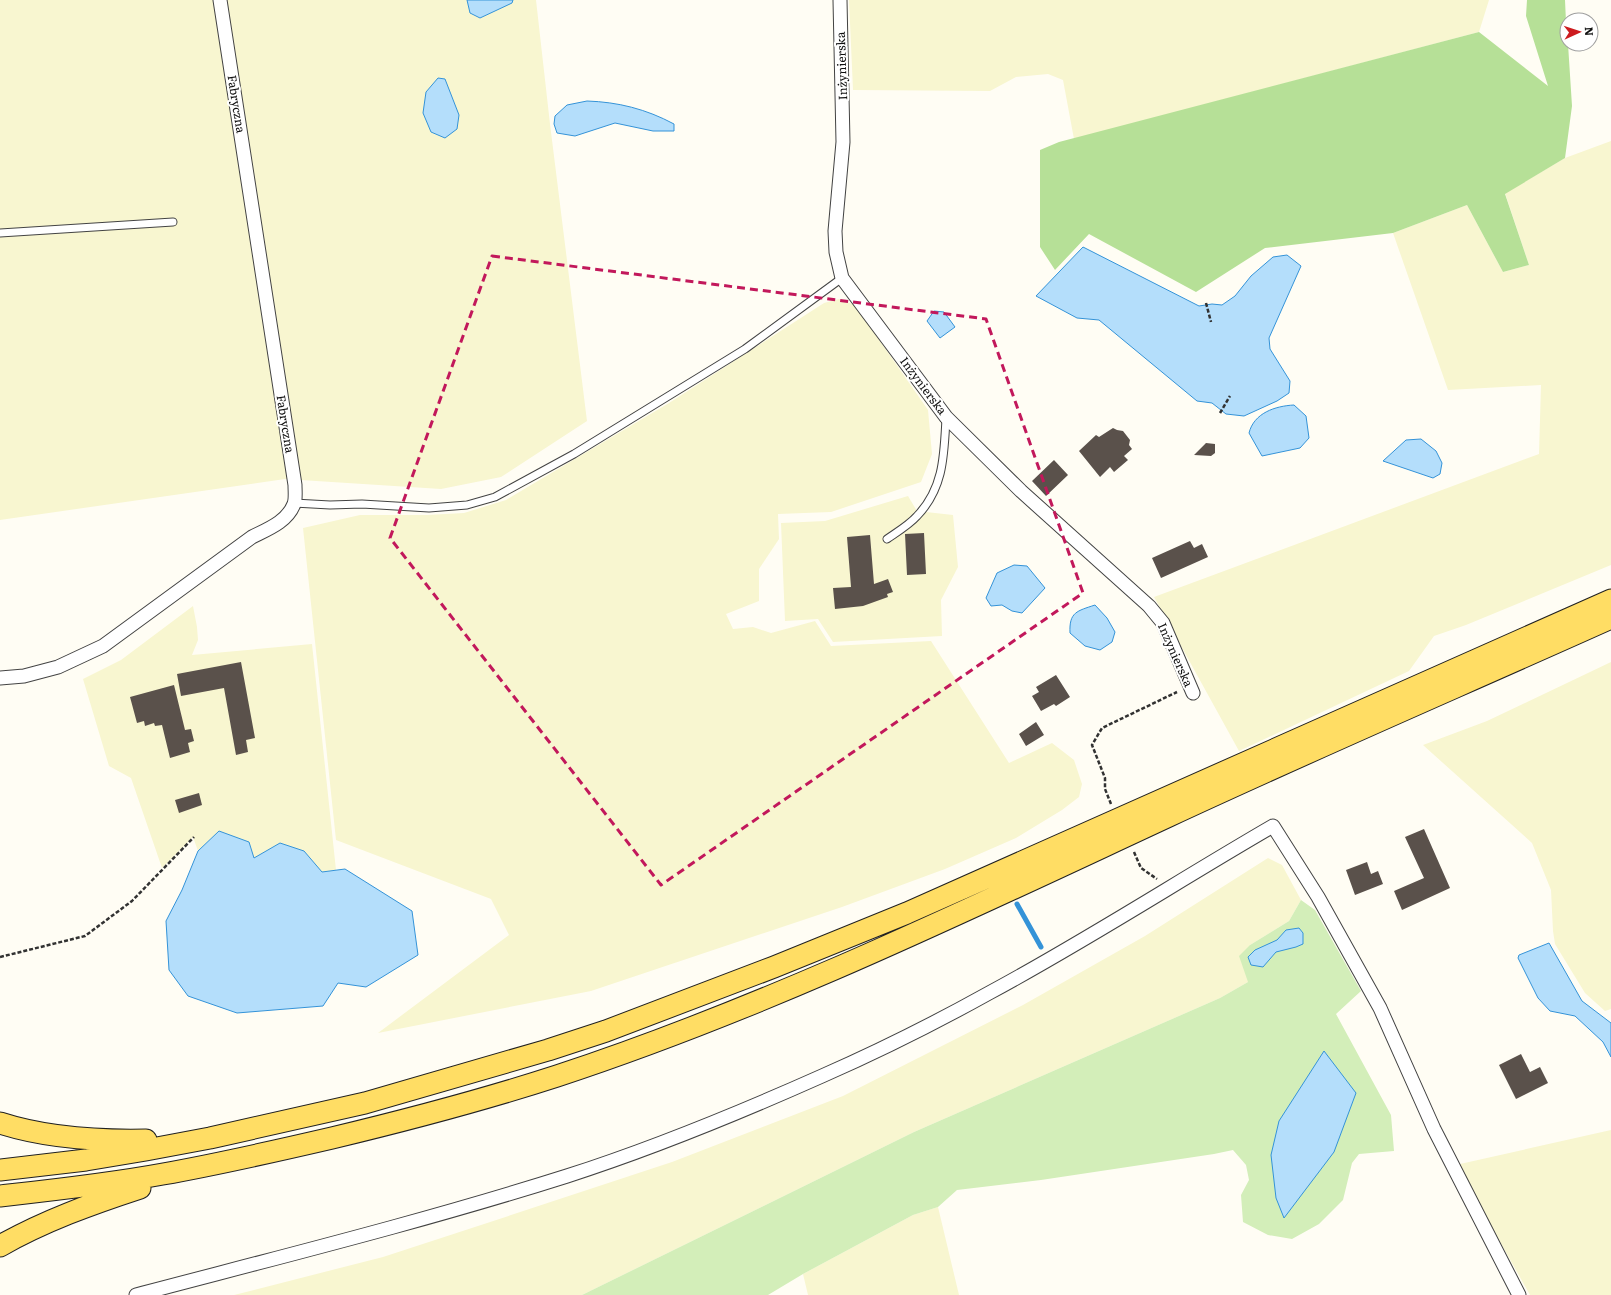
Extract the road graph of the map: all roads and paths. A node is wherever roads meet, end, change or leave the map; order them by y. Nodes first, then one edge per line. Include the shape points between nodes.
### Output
1 (220, 0) edge
2 (840, 0) edge
3 (173, 222) dead end
4 (0, 233) edge
5 (842, 278) junction
6 (1206, 303) dead end
7 (1211, 322) dead end
8 (1230, 396) dead end
9 (1220, 413) dead end
10 (946, 417) junction
11 (294, 503) junction
12 (887, 539) dead end
13 (1611, 600) edge
14 (1611, 618) edge
15 (0, 678) edge
16 (1191, 688) joint
17 (1115, 811) dead end
18 (194, 837) dead end
19 (1131, 846) dead end
20 (1168, 888) junction
21 (0, 957) edge
22 (0, 1123) edge
23 (210, 1138) junction
24 (222, 1162) junction
25 (0, 1170) edge
26 (0, 1196) edge
27 (0, 1246) edge
28 (136, 1295) edge
29 (1519, 1295) edge

1 - 11 street, Fabryczna via 295,485
2 - 5 street, Inżynierska via 843,142 835,232 836,252
3 - 4 lane
5 - 10 street, Inżynierska
5 - 11 lane via 745,349 574,454 495,497 466,505 429,508
6 - 7 path
8 - 9 path
10 - 12 lane via 941,470 930,501 916,518
10 - 16 street, Inżynierska via 1021,491 1149,606 1163,623
11 - 15 street via 279,523 252,537 103,646 58,667 24,676
13 - 23 main road via 914,909 774,968 548,1050 365,1103
14 - 24 main road via 1186,808 998,896 783,991 710,1020 555,1076 415,1118
16 - 17 path via 1176,692 1102,728 1092,745 1106,778 1105,790
18 - 21 path via 132,901 85,936
19 - 20 path via 1141,868
20 - 28 street via 991,992 914,1032 822,1076 688,1133 571,1175 454,1210
20 - 29 street via 1273,826 1318,897 1380,1008 1434,1129
22 - 23 main road via 15,1128 86,1138
23 - 25 main road via 86,1160
24 - 26 main road via 102,1184
24 - 27 main road via 54,1218

